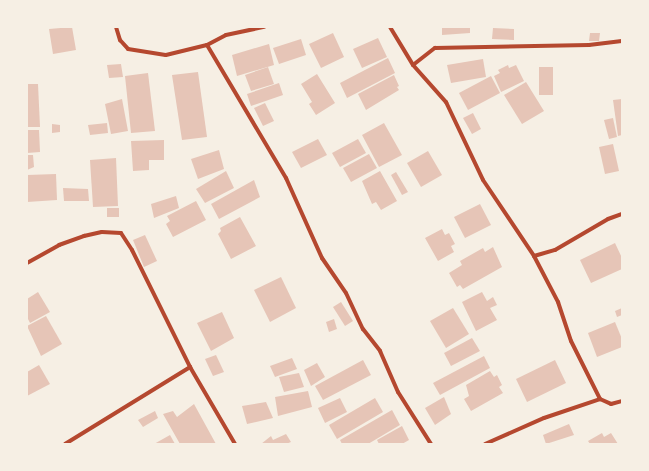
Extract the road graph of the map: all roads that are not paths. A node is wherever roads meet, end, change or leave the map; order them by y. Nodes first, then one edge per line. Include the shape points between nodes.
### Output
1 (116, 27) edge
2 (264, 27) edge
3 (390, 27) edge
4 (622, 41) edge
5 (207, 45) junction
6 (413, 66) junction
7 (622, 214) edge
8 (534, 256) junction
9 (27, 263) edge
10 (190, 367) junction
11 (600, 399) junction
12 (622, 401) edge
13 (65, 444) edge
14 (235, 444) edge
15 (431, 444) edge
16 (485, 444) edge

1 - 5 street via 120,40 128,49 139,52 166,56
2 - 5 street via 226,35
3 - 6 street
4 - 6 street via 589,45 435,48
5 - 15 street via 286,178 322,258 346,293 363,329 380,351 398,392
6 - 8 street via 446,102 480,174
7 - 8 street via 608,219 554,250
8 - 11 street via 558,302 571,341
9 - 10 street via 59,245 84,236 102,232 121,233
10 - 13 street
10 - 14 street
11 - 12 street via 611,404
11 - 16 street via 544,418

